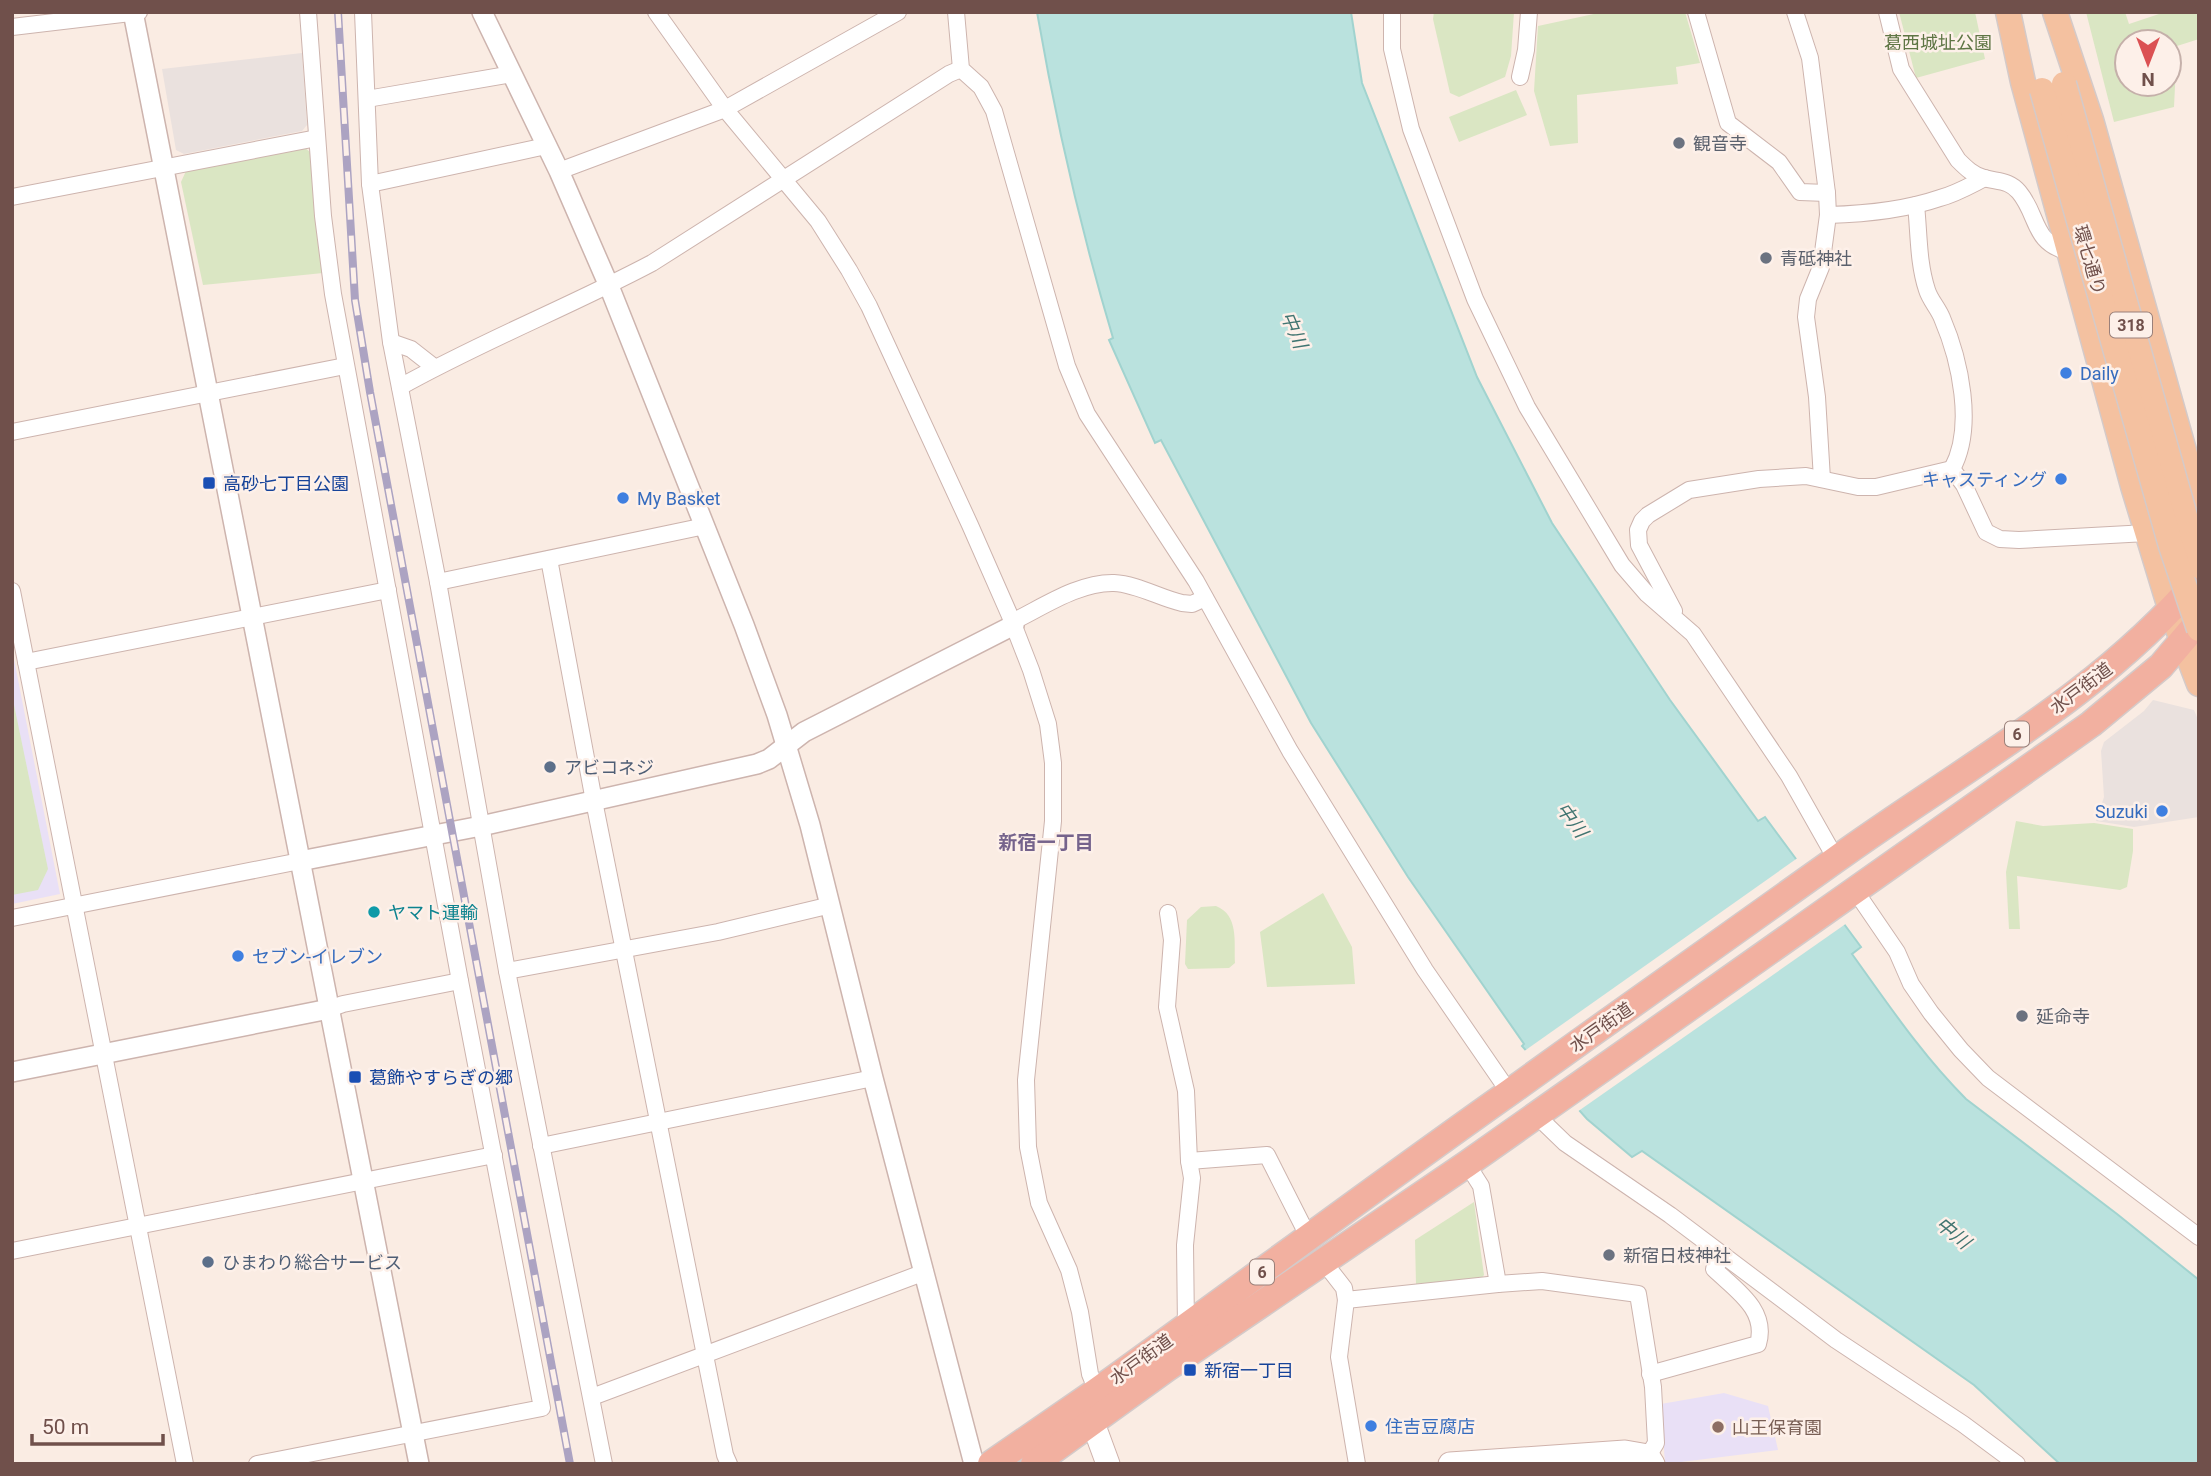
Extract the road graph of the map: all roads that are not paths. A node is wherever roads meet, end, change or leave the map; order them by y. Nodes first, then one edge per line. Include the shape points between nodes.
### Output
1 (139, 12) edge
2 (308, 12) edge
3 (363, 12) edge
4 (482, 12) edge
5 (656, 12) edge
6 (898, 12) edge
7 (956, 12) edge
8 (1392, 12) edge
9 (1529, 12) edge
10 (1696, 12) edge
11 (1795, 12) edge
12 (1887, 12) edge
13 (2008, 12) edge
14 (2018, 12) edge
15 (2045, 12) edge
16 (2054, 12) edge
17 (133, 13) edge
18 (12, 27) edge
19 (961, 69) junction
20 (512, 74) junction
21 (1520, 77) dead end
22 (2053, 87) junction
23 (367, 99) junction
24 (724, 109) junction
25 (317, 138) junction
26 (546, 146) junction
27 (163, 168) junction
28 (559, 172) junction
29 (1985, 178) junction
30 (783, 180) junction
31 (370, 184) junction
32 (1827, 193) junction
33 (12, 197) edge
34 (1916, 205) junction
35 (1828, 215) junction
36 (2068, 251) junction
37 (609, 286) junction
38 (391, 342) junction
39 (345, 366) junction
40 (434, 367) junction
41 (400, 387) junction
42 (208, 393) junction
43 (12, 432) edge
44 (2187, 468) junction
45 (1952, 469) junction
46 (1822, 479) junction
47 (2133, 486) junction
48 (2198, 502) edge
49 (705, 526) junction
50 (2147, 533) junction
51 (549, 559) junction
52 (2199, 566) edge
53 (2199, 578) edge
54 (438, 582) junction
55 (388, 590) junction
56 (12, 591) edge
57 (1205, 598) junction
58 (2171, 611) junction
59 (252, 617) junction
60 (1679, 621) junction
61 (2199, 621) edge
62 (1013, 623) junction
63 (2191, 636) edge
64 (26, 662) junction
65 (2199, 684) edge
66 (787, 745) junction
67 (594, 801) junction
68 (481, 826) junction
69 (433, 836) junction
70 (300, 861) junction
71 (1828, 865) junction
72 (1847, 894) junction
73 (74, 904) junction
74 (831, 905) junction
75 (1168, 913) dead end
76 (12, 918) edge
77 (625, 949) junction
78 (507, 971) junction
79 (460, 981) junction
80 (329, 1009) junction
81 (104, 1053) junction
82 (12, 1072) edge
83 (873, 1078) junction
84 (1509, 1092) junction
85 (1545, 1108) junction
86 (660, 1121) junction
87 (541, 1146) junction
88 (494, 1155) junction
89 (1189, 1161) junction
90 (1466, 1164) junction
91 (364, 1182) junction
92 (138, 1226) junction
93 (2199, 1237) edge
94 (1308, 1238) junction
95 (12, 1251) edge
96 (1724, 1255) junction
97 (1323, 1261) junction
98 (925, 1272) junction
99 (1498, 1284) junction
100 (1346, 1300) junction
101 (1186, 1326) junction
102 (706, 1353) junction
103 (1650, 1374) junction
104 (1097, 1391) junction
105 (592, 1397) junction
106 (1091, 1423) junction
107 (413, 1433) junction
108 (1650, 1460) edge
109 (185, 1464) edge
110 (257, 1464) edge
111 (419, 1464) edge
112 (604, 1464) edge
113 (729, 1464) edge
114 (974, 1464) edge
115 (991, 1464) edge
116 (1034, 1464) edge
117 (1108, 1464) edge
118 (1357, 1464) edge
119 (1450, 1464) edge
120 (2017, 1464) edge

1 - 17 street
2 - 25 street
3 - 23 street
4 - 20 street
5 - 24 street
6 - 24 street
7 - 19 street
8 - 60 street via 1392,49 1411,129 1475,299 1527,407 1622,565
9 - 21 street
10 - 32 street via 1728,123 1779,162 1800,192
11 - 32 street via 1810,58
12 - 29 street via 1901,69 1924,108 1958,160
13 - 36 main road
14 - 22 main road, 環七通り / 318
15 - 22 main road, 環七通り / 318
16 - 44 main road via 2091,120
17 - 18 street
17 - 27 street
19 - 30 street
19 - 57 street via 981,87 994,111 1067,366 1087,414
20 - 23 street
20 - 26 street
22 - 52 main road, 環七通り / 318, bridge
22 - 63 main road, 環七通り / 318, bridge
23 - 31 street
24 - 28 street
24 - 30 street
25 - 27 street
25 - 39 street
26 - 28 street
26 - 31 street
27 - 33 street
27 - 42 street
28 - 37 street
29 - 34 street
29 - 36 street via 2005,181 2019,192 2045,242
30 - 37 street
30 - 62 street via 831,240 869,306
31 - 38 street
32 - 35 street
34 - 35 street
34 - 45 street via 1927,293 1942,317 1959,374 1962,447
35 - 46 street via 1821,267 1806,317
36 - 47 main road
37 - 40 street
37 - 49 street
38 - 40 street via 411,349
38 - 41 street
39 - 42 street
39 - 55 street
40 - 41 street
41 - 54 street
42 - 43 street
42 - 59 street
44 - 47 main road via 2183,481 2175,487 2153,494
44 - 48 main road
45 - 46 street via 1876,487
45 - 50 street via 1986,532 2000,539
46 - 60 street via 1759,479 1689,490 1648,514 1638,530 1639,545
47 - 50 main road
49 - 51 street
49 - 66 street
50 - 58 main road
51 - 54 street
51 - 67 street
53 - 58 highway, 水戸街道 / 6
54 - 68 street
55 - 59 street
55 - 69 street
56 - 64 street
57 - 62 street via 1182,603 1115,583 1096,585
57 - 84 street via 1315,792 1425,970
58 - 63 main road
58 - 71 highway, 水戸街道 / 6 via 2063,702
59 - 64 street
59 - 70 street
60 - 71 street via 1693,634 1789,776
61 - 63 highway, 水戸街道 / 6
62 - 66 street
62 - 104 street via 1048,724 1053,763 1053,821 1026,1080 1028,1147 1039,1203 1069,1270
63 - 65 main road
63 - 72 highway, 水戸街道 / 6 via 2091,724
64 - 73 street
66 - 67 street via 757,764
66 - 74 street
67 - 68 street
67 - 77 street
68 - 69 street
68 - 78 street
69 - 70 street
69 - 79 street
70 - 73 street
70 - 80 street
71 - 84 highway, 水戸街道 / 6
72 - 85 highway, 水戸街道 / 6
72 - 93 street via 1897,952 1911,984 1988,1078
73 - 76 street
73 - 81 street
74 - 77 street
74 - 83 street
75 - 89 street via 1172,940 1167,1007 1186,1091
77 - 78 street
77 - 86 street
78 - 87 street
79 - 80 street
79 - 88 street
80 - 81 street
80 - 91 street
81 - 82 street
81 - 92 street
83 - 86 street
83 - 98 street
84 - 94 highway, 水戸街道 / 6
85 - 90 highway, 水戸街道 / 6
85 - 96 street via 1566,1143
86 - 87 street
86 - 102 street
87 - 105 street
88 - 91 street
88 - 107 street via 542,1408
89 - 94 street via 1267,1155
89 - 101 street
90 - 97 highway, 水戸街道 / 6
90 - 99 street via 1481,1186
91 - 92 street
91 - 107 street
92 - 95 street
92 - 109 street
94 - 101 highway, 水戸街道 / 6
96 - 103 street via 1714,1269 1753,1307 1763,1329 1758,1344
96 - 120 street via 1836,1340
97 - 100 street via 1343,1288
97 - 106 highway, 水戸街道 / 6
98 - 102 street
98 - 114 street
99 - 100 street
99 - 103 street via 1542,1281 1638,1294
100 - 118 street via 1339,1357
101 - 104 highway, 水戸街道 / 6
102 - 105 street
102 - 113 street
103 - 108 street via 1656,1443
104 - 115 highway, 水戸街道 / 6
105 - 112 street
106 - 116 highway, 水戸街道 / 6
106 - 117 main road
107 - 110 street
107 - 111 street
108 - 119 main road via 1625,1452

